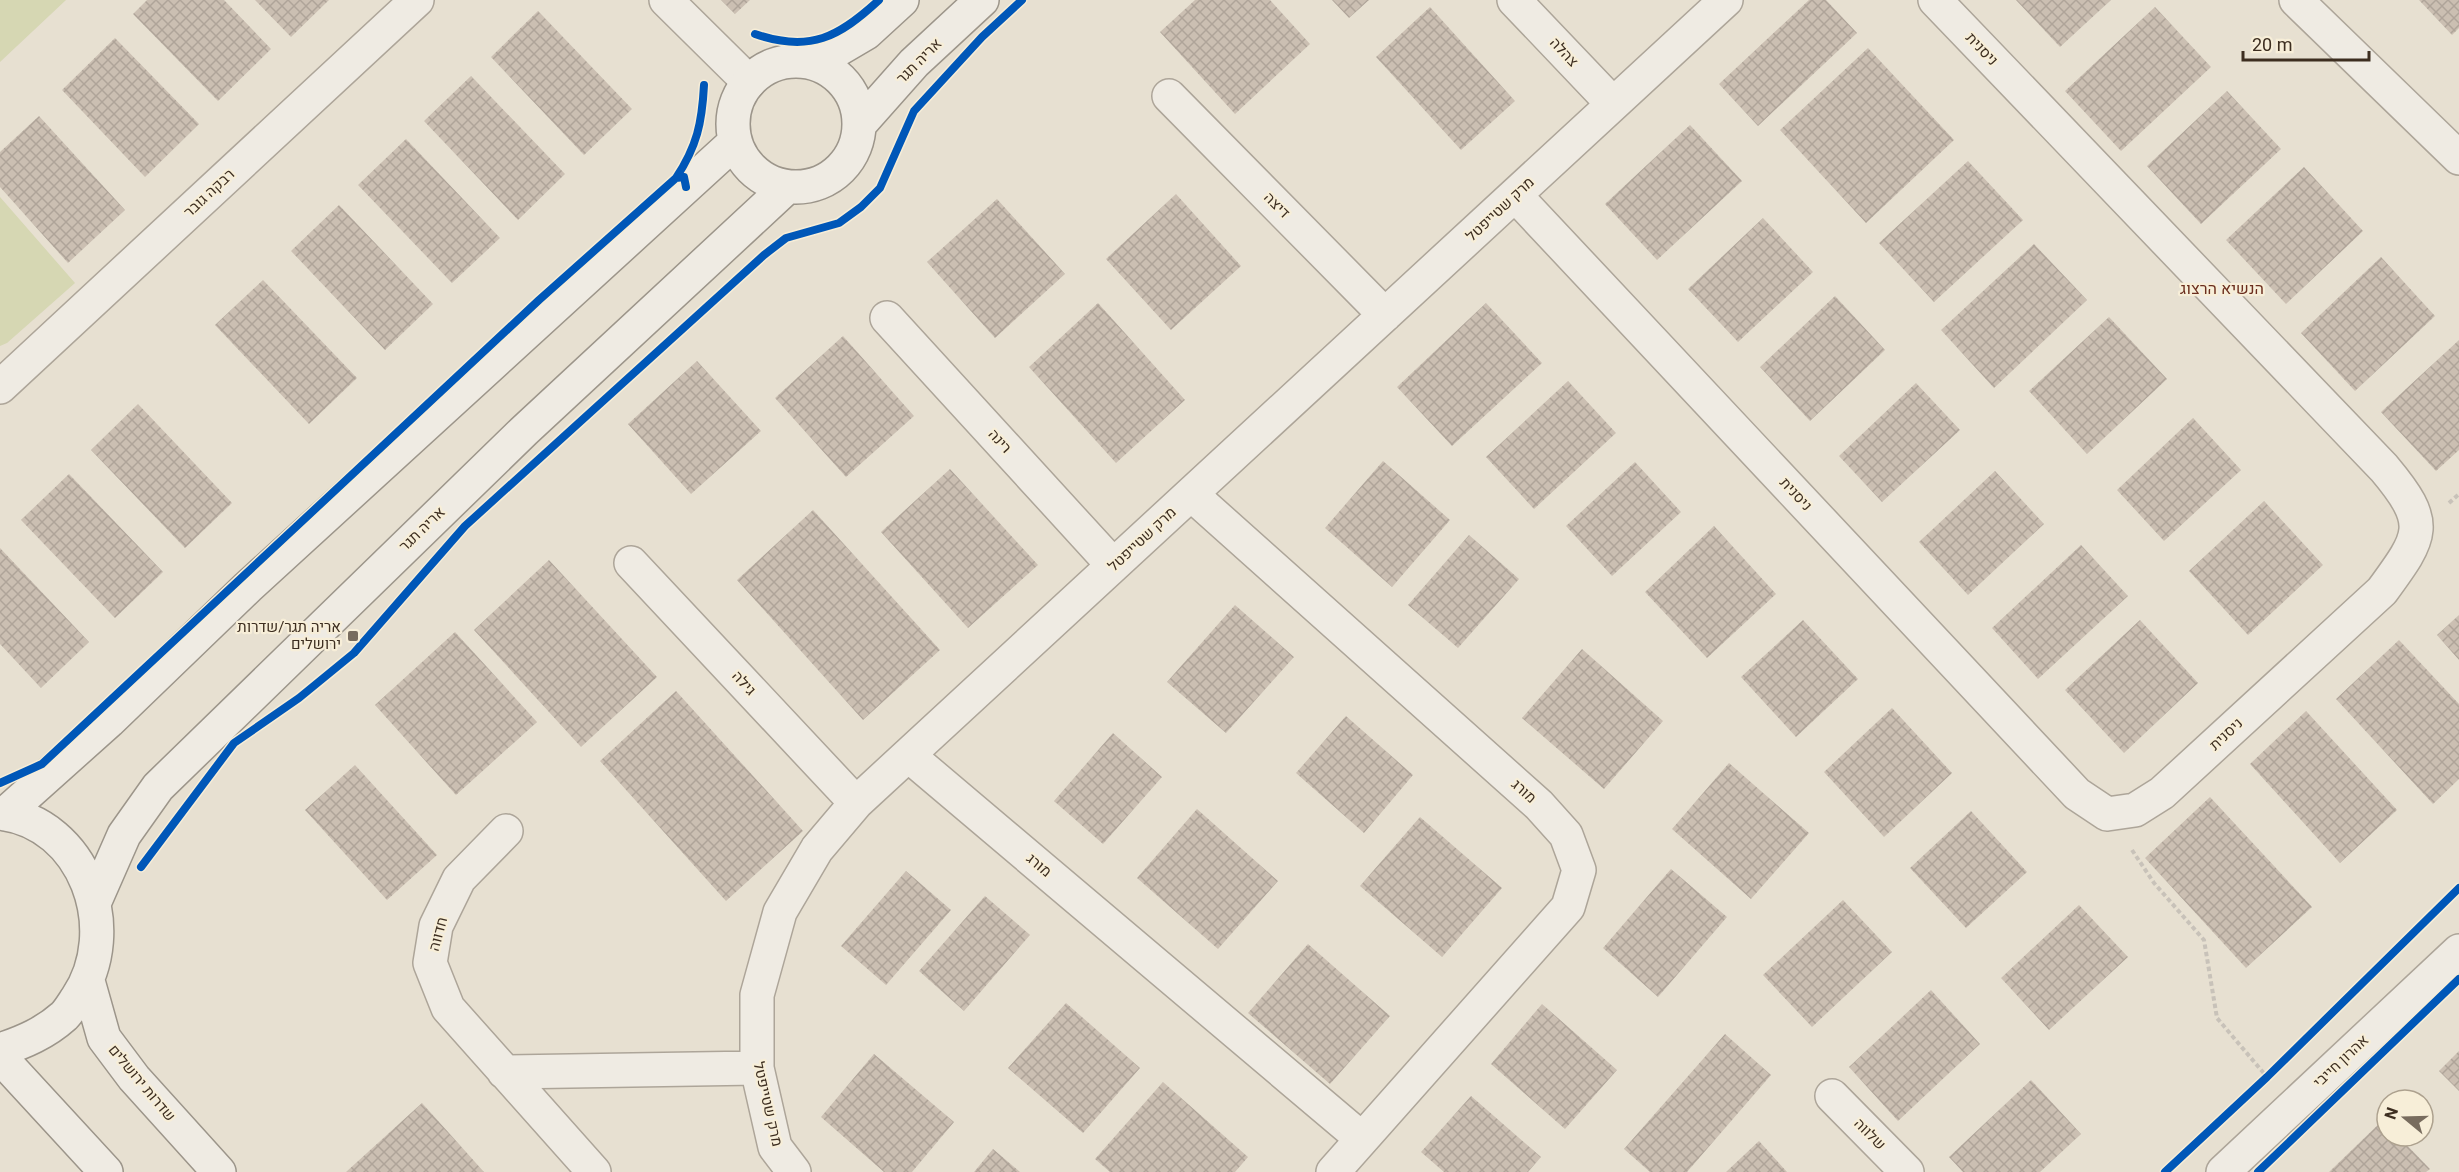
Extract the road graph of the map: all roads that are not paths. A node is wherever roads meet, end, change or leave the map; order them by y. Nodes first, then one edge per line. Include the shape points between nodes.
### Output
1 (417, 0) edge
2 (666, 0) edge
3 (902, 0) edge
4 (982, 0) edge
5 (1514, 0) edge
6 (1726, 0) edge
7 (1935, 0) edge
8 (2296, 0) edge
9 (815, 63) junction
10 (749, 82) junction
11 (1169, 96) dead end
12 (1613, 104) junction
13 (859, 125) junction
14 (735, 142) junction
15 (2459, 158) edge
16 (787, 187) junction
17 (1515, 195) junction
18 (1385, 315) junction
19 (886, 318) dead end
20 (0, 387) edge
21 (1191, 494) junction
22 (631, 563) dead end
23 (1113, 565) junction
24 (908, 754) junction
25 (856, 803) junction
26 (3, 814) edge
27 (506, 831) dead end
28 (95, 901) junction
29 (2459, 951) edge
30 (88, 981) junction
31 (0, 1050) edge
32 (0, 1058) edge
33 (757, 1068) junction
34 (504, 1072) junction
35 (1832, 1096) dead end
36 (1361, 1138) junction
37 (106, 1172) edge
38 (219, 1172) edge
39 (594, 1172) edge
40 (794, 1172) edge
41 (1333, 1172) edge
42 (1907, 1172) edge
43 (2223, 1172) edge

1 - 20 street, רבקה גובר
2 - 10 street
3 - 9 street via 866,33
4 - 13 street, אריה תגר via 914,63
5 - 12 street, צהלה
6 - 12 street, מרק שטייפטל
7 - 17 street, ניסנית via 2384,468 2406,494 2418,522 2409,554 2382,591 2162,793 2135,810 2107,814 2069,785
8 - 15 street
9 - 10 street via 779,62
9 - 13 street via 847,87 856,105
10 - 14 street via 737,100 732,121
11 - 18 street, דיצה
12 - 17 street, מרק שטייפטל
13 - 16 street via 855,146 844,164 828,178 808,186
14 - 16 street via 754,172
14 - 26 street via 248,587 109,721
16 - 28 street, אריה תגר via 524,431 158,787 124,835
17 - 18 street, מרק שטייפטל
18 - 21 street, מרק שטייפטל
19 - 23 street, רינה
21 - 23 street, מרק שטייפטל
21 - 36 street, מורג via 1539,805 1566,835 1579,870 1568,907
22 - 25 street, גילה
23 - 24 street, מרק שטייפטל
24 - 25 street, מרק שטייפטל
24 - 36 street, מורג
25 - 33 street, מרק שטייפטל via 817,849 780,912 757,995
26 - 28 street via 36,825 62,845 83,870
27 - 34 street, חדווה via 459,879 436,926 430,963 448,1008
28 - 30 street via 99,942
29 - 43 street, אהרון חייבי
30 - 31 street via 66,1015 33,1039
30 - 38 street, שדרות ירושלים via 104,1038 134,1078
32 - 37 street
33 - 34 street
33 - 40 street, מרק שטייפטל via 775,1147
34 - 39 street, חדווה
35 - 42 street, שלווה
36 - 41 street, מורג

